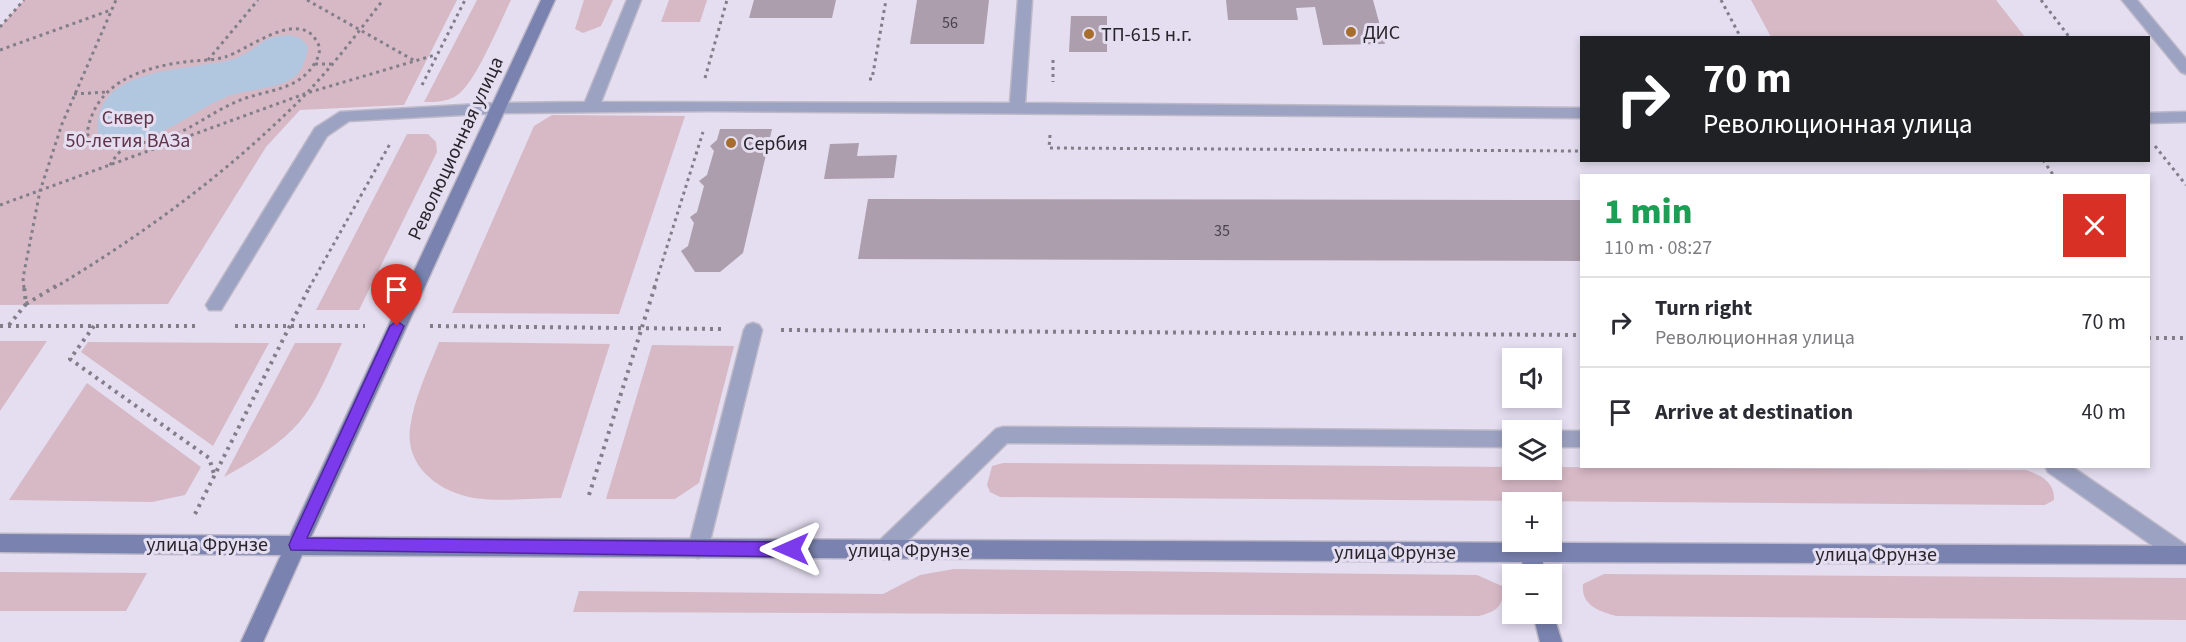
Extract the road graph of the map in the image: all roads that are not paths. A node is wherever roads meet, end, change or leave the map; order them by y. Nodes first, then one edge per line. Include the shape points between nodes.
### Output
1 (548, 0) edge
2 (634, 0) edge
3 (1025, 0) edge
4 (2129, 0) edge
5 (2186, 69) edge
6 (591, 107) junction
7 (498, 108) junction
8 (1017, 108) junction
9 (1580, 113) edge
10 (2186, 117) edge
11 (2150, 118) edge
12 (215, 305) dead end
13 (753, 330) road end
14 (1502, 438) edge
15 (1562, 439) edge
16 (1580, 439) edge
17 (2058, 468) edge
18 (0, 543) edge
19 (296, 545) junction
20 (698, 549) junction
21 (884, 550) junction
22 (1530, 553) junction
23 (2185, 555) edge
24 (1533, 564) edge
25 (1546, 624) edge
26 (252, 642) edge
27 (1551, 642) edge

1 - 7 main road, Революционная улица
2 - 6 street
3 - 8 street
4 - 5 street
6 - 7 street
6 - 8 street
7 - 12 street via 346,116 321,132
7 - 19 main road, Революционная улица
8 - 9 street
10 - 11 street
13 - 20 street
14 - 21 street via 1003,435
15 - 16 street
17 - 23 street
18 - 19 main road, улица Фрунзе
19 - 20 main road, улица Фрунзе
19 - 26 main road, Революционная улица
20 - 21 main road, улица Фрунзе
21 - 22 main road, улица Фрунзе
22 - 23 main road, улица Фрунзе
22 - 24 main road
25 - 27 main road

